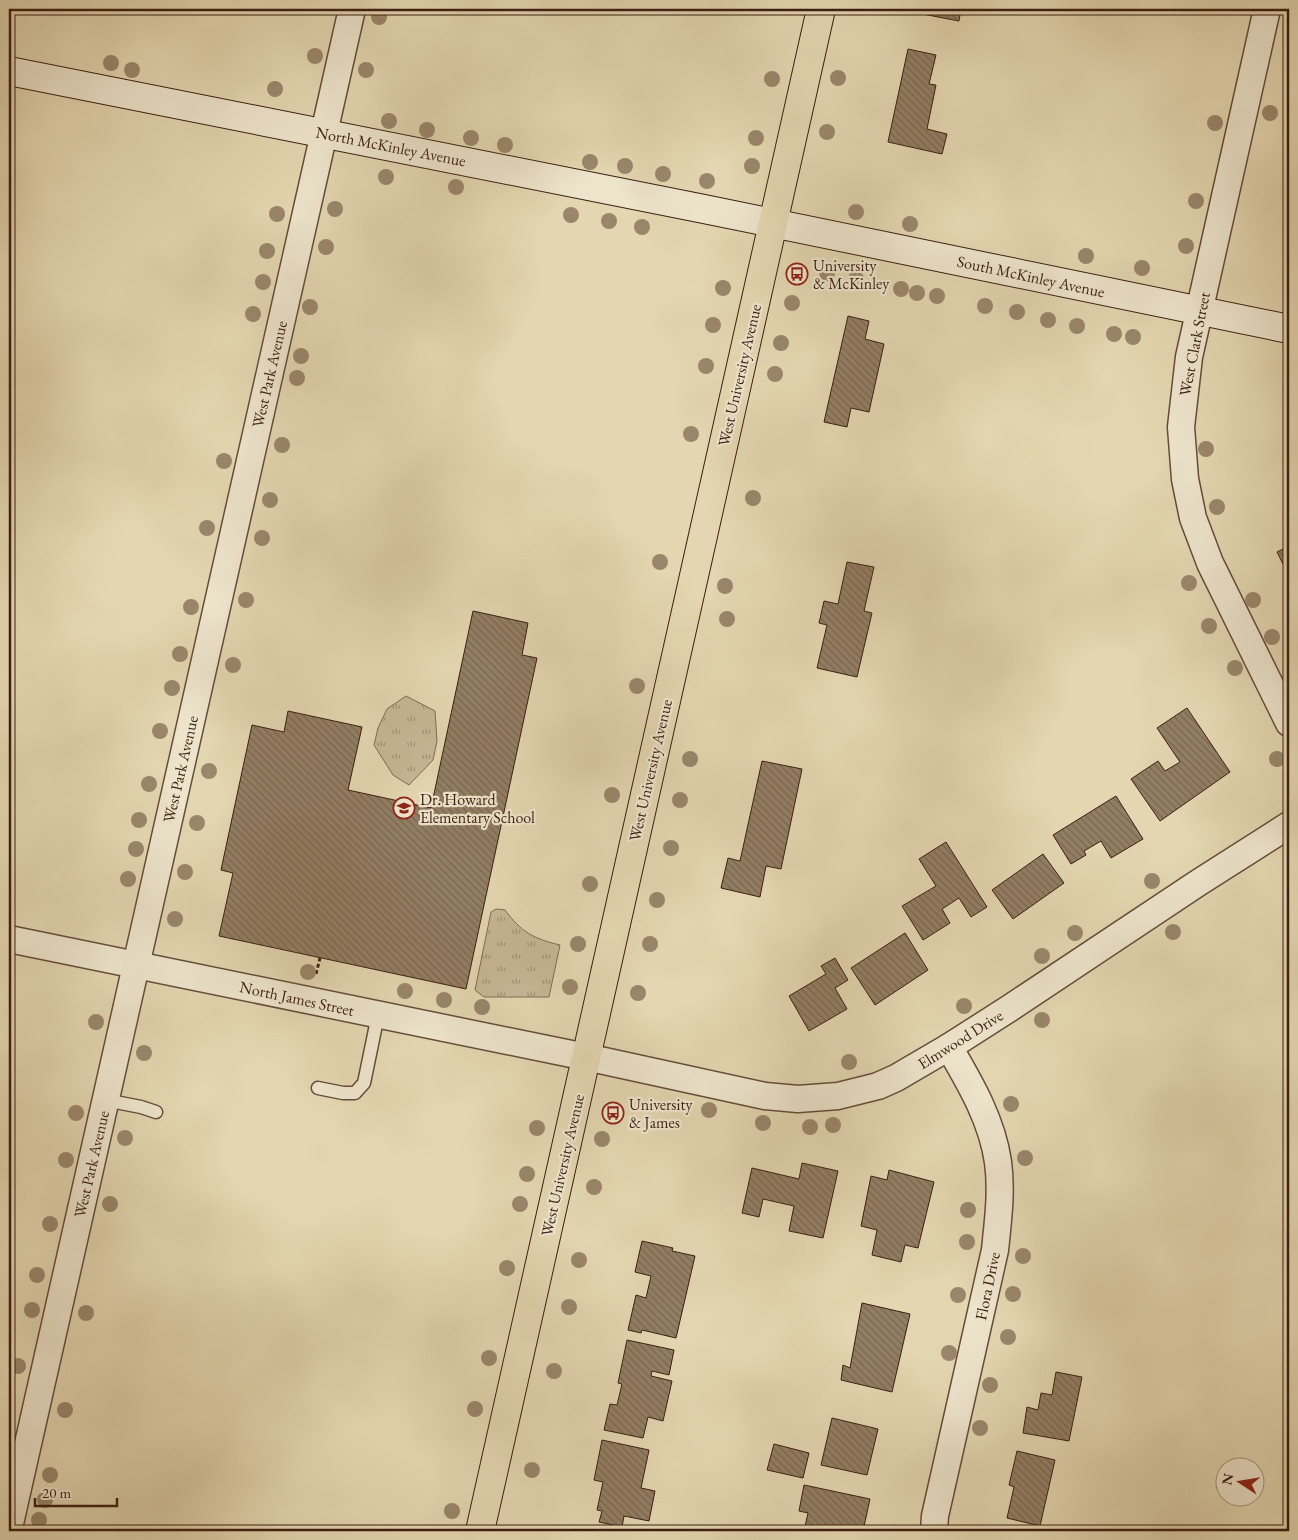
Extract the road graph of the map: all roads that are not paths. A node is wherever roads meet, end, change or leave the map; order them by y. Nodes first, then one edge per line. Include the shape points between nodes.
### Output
1 (352, 9) edge
2 (821, 9) edge
3 (1267, 9) edge
4 (9, 71) edge
5 (324, 133) junction
6 (773, 223) junction
7 (1199, 310) junction
8 (1289, 329) edge
9 (1289, 723) edge
10 (1289, 825) edge
11 (9, 939) edge
12 (136, 965) junction
13 (378, 1015) junction
14 (949, 1047) junction
15 (586, 1057) junction
16 (318, 1088) dead end
17 (105, 1100) junction
18 (156, 1112) dead end
19 (9, 1528) edge
20 (480, 1531) edge
21 (934, 1531) edge

1 - 5 street, West Park Avenue
2 - 6 main road, West University Avenue
3 - 7 street, West Clark Street
4 - 5 street, North McKinley Avenue
5 - 6 street, North McKinley Avenue
5 - 12 street, West Park Avenue
6 - 7 street, South McKinley Avenue
6 - 15 main road, West University Avenue
7 - 8 street, South McKinley Avenue
7 - 9 street, West Clark Street via 1186,376 1181,427 1191,510 1210,563
10 - 14 street, Elmwood Drive
11 - 12 street, North James Street
12 - 13 street, North James Street
12 - 17 street, West Park Avenue
13 - 15 street, North James Street
13 - 16 lane via 364,1083 355,1093 343,1094
14 - 15 street, Elmwood Drive via 878,1086 838,1096 798,1099 766,1096
14 - 21 street, Flora Drive via 990,1126 998,1162 1000,1206 995,1250
15 - 20 main road, West University Avenue
17 - 18 lane
17 - 19 street, West Park Avenue

